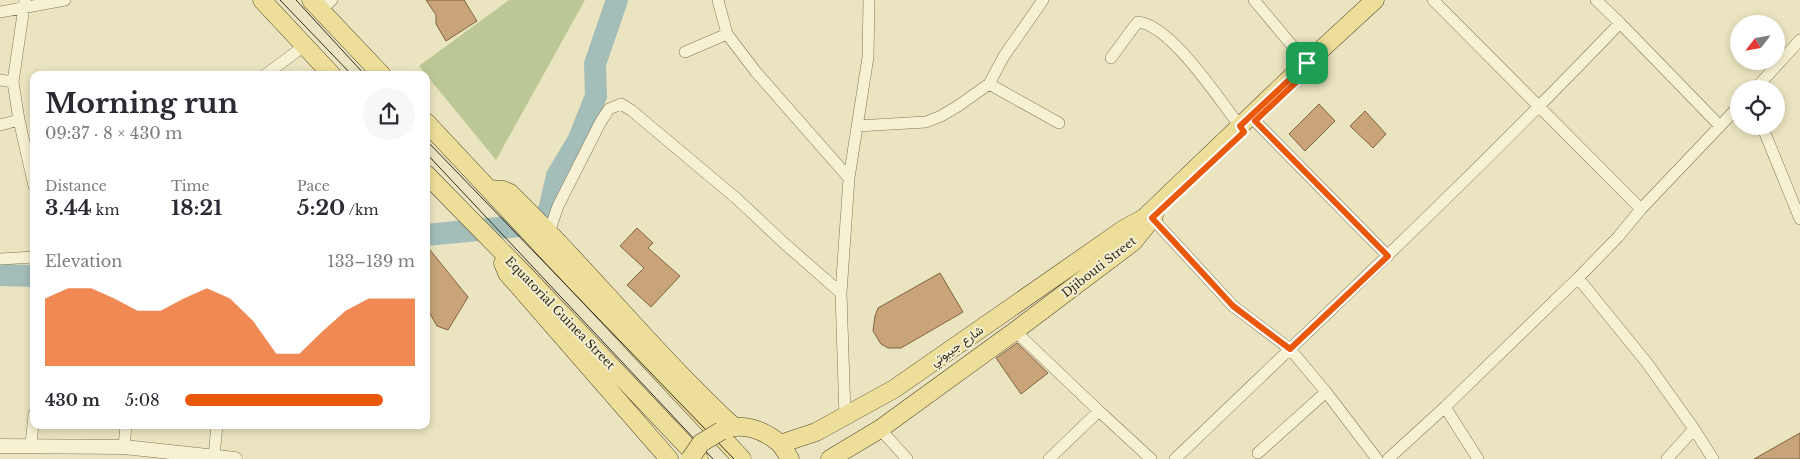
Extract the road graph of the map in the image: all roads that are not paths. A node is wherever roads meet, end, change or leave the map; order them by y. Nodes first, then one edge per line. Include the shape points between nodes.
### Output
1 (64, 0) edge
2 (262, 0) edge
3 (718, 0) edge
4 (869, 0) edge
5 (1043, 0) edge
6 (1254, 0) edge
7 (1375, 0) edge
8 (1384, 0) edge
9 (1433, 0) edge
10 (1596, 0) edge
11 (322, 3) edge
12 (24, 4) edge
13 (0, 12) edge
14 (1620, 24) junction
15 (727, 34) junction
16 (1800, 40) edge
17 (304, 46) junction
18 (685, 52) dead end
19 (1112, 58) dead end
20 (1309, 66) junction
21 (270, 71) edge
22 (328, 71) edge
23 (379, 71) edge
24 (0, 80) edge
25 (1763, 80) edge
26 (13, 82) junction
27 (988, 84) junction
28 (1540, 107) junction
29 (1730, 115) edge
30 (19, 120) junction
31 (1059, 123) dead end
32 (0, 125) edge
33 (430, 126) edge
34 (857, 126) junction
35 (1246, 126) junction
36 (1720, 126) junction
37 (1766, 135) edge
38 (30, 168) edge
39 (430, 178) edge
40 (849, 178) junction
41 (1641, 209) junction
42 (1152, 218) junction
43 (1800, 219) edge
44 (1124, 229) joint
45 (543, 232) junction
46 (494, 244) junction
47 (1388, 256) junction
48 (30, 257) edge
49 (0, 259) edge
50 (1578, 278) junction
51 (841, 293) junction
52 (1015, 331) junction
53 (1290, 349) junction
54 (1326, 392) junction
55 (1445, 408) junction
56 (1099, 411) junction
57 (846, 417) junction
58 (727, 428) junction
59 (33, 429) edge
60 (126, 429) edge
61 (217, 429) edge
62 (880, 430) junction
63 (1694, 430) junction
64 (780, 444) junction
65 (31, 445) junction
66 (0, 446) edge
67 (124, 447) junction
68 (1258, 453) dead end
69 (214, 456) junction
70 (235, 459) edge
71 (669, 459) edge
72 (690, 459) edge
73 (699, 459) edge
74 (742, 459) edge
75 (790, 459) edge
76 (830, 459) edge
77 (907, 459) edge
78 (1049, 459) edge
79 (1151, 459) edge
80 (1175, 459) edge
81 (1377, 459) edge
82 (1388, 459) edge
83 (1478, 459) edge
84 (1667, 459) edge
85 (1713, 459) edge

1 - 12 street
2 - 17 main road
3 - 15 street
4 - 34 street via 868,57
5 - 27 street
6 - 20 street
7 - 20 main road, Djibouti Street
8 - 20 main road, Djibouti Street
9 - 28 street
10 - 14 street
11 - 23 main road
12 - 13 street
12 - 26 street
14 - 28 street
14 - 36 street
15 - 18 street
15 - 40 street
16 - 25 street
17 - 21 street
17 - 22 main road
19 - 35 street via 1138,22 1156,28 1178,47
20 - 35 main road, Djibouti Street
24 - 26 street
26 - 30 street
27 - 31 street
27 - 34 street via 958,106 926,122
28 - 41 street
28 - 47 street
29 - 36 street
30 - 32 street
30 - 38 street
33 - 45 main road via 489,189 508,200
34 - 40 street
35 - 42 main road, Djibouti Street
35 - 44 main road, Djibouti Street via 1144,218
35 - 47 street
36 - 41 street
37 - 43 street
39 - 46 main road, Equatorial Guinea Street
40 - 51 street
41 - 50 street
42 - 52 main road, Djibouti Street via 1133,242
42 - 53 street via 1233,306
44 - 57 main road, شارع جيبوتي via 894,389
45 - 51 street via 600,123 609,110 620,104 736,198
45 - 58 main road via 701,396
45 - 74 main road via 663,375
46 - 71 main road via 507,273
46 - 73 main road, Equatorial Guinea Street
47 - 53 street
48 - 49 street
50 - 55 street
50 - 63 street via 1647,363
51 - 57 street
52 - 56 street
52 - 62 main road, Djibouti Street
53 - 54 street
53 - 80 street
54 - 68 street
54 - 81 street
55 - 82 street
55 - 83 street
56 - 78 street
56 - 79 street
57 - 64 main road, شارع جيبوتي via 816,432
58 - 64 main road via 756,429
58 - 72 main road, bridge via 701,443
59 - 65 street
60 - 67 street
61 - 69 street
62 - 76 main road, Djibouti Street
62 - 77 street
63 - 84 street
63 - 85 street
64 - 75 main road
65 - 66 street
65 - 67 street
67 - 69 street
69 - 70 street

